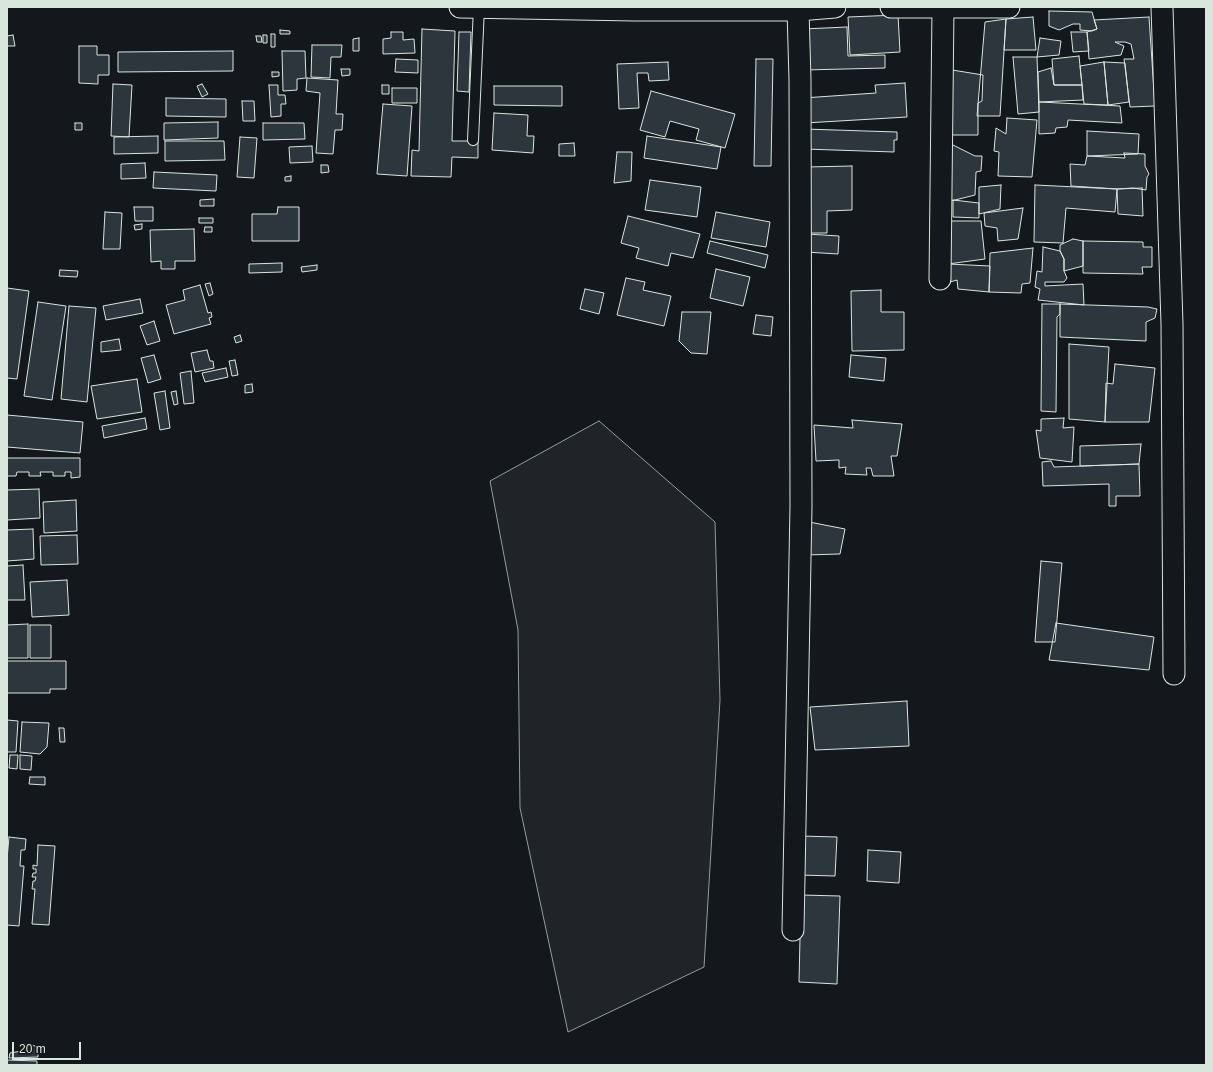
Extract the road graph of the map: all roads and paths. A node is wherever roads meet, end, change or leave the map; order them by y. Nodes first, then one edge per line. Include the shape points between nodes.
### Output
1 (460, 7) edge
2 (479, 7) edge
3 (835, 7) edge
4 (891, 7) edge
5 (1009, 7) edge
6 (1162, 7) edge
7 (943, 8) edge
8 (636, 9) edge
9 (798, 10) junction
10 (473, 140) dead end
11 (940, 279) dead end
12 (1174, 674) dead end
13 (793, 930) dead end

1 - 2 street
2 - 8 street
2 - 10 lane
3 - 9 street
4 - 7 street
5 - 7 street
6 - 12 street via 1172,324
7 - 11 street
8 - 9 street
9 - 13 street via 801,506

